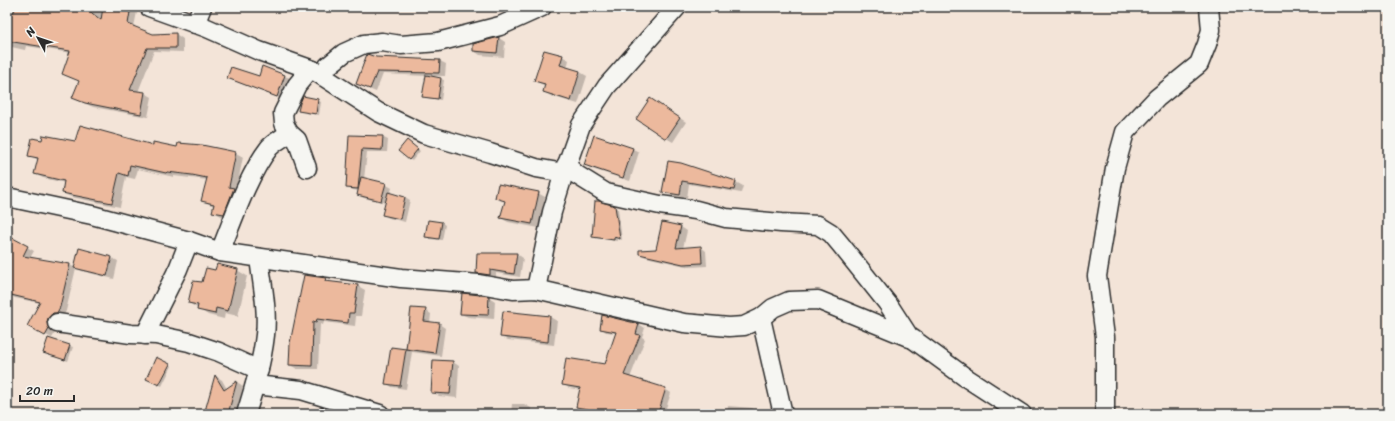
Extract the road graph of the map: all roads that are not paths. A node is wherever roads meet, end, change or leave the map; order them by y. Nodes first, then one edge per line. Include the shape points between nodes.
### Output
1 (149, 7) edge
2 (202, 7) edge
3 (542, 7) edge
4 (678, 7) edge
5 (1209, 7) edge
6 (195, 24) junction
7 (318, 73) junction
8 (289, 134) junction
9 (307, 168) dead end
10 (565, 169) junction
11 (7, 197) edge
12 (189, 241) junction
13 (220, 252) junction
14 (259, 258) junction
15 (536, 289) junction
16 (761, 318) junction
17 (57, 323) dead end
18 (145, 335) junction
19 (910, 338) junction
20 (257, 377) junction
21 (246, 414) edge
22 (380, 414) edge
23 (783, 414) edge
24 (1022, 414) edge
25 (1105, 414) edge

1 - 6 street
2 - 6 street
3 - 7 street via 500,26 438,42 364,44 344,53
4 - 10 street via 607,86 581,125
5 - 25 street via 1211,30 1199,64 1156,98 1125,132 1115,168 1097,276 1105,337
6 - 7 street
7 - 8 street via 307,73 297,84 283,113
7 - 10 street via 378,112 424,134 536,168
8 - 9 street via 297,140
8 - 13 street via 270,147 258,167
10 - 15 street via 552,212
10 - 19 street via 606,193 660,205 696,210 726,218 818,225 831,233 841,245 888,304
11 - 12 street via 92,215
12 - 13 street
12 - 18 street
13 - 14 street
14 - 15 street via 401,278 479,284 513,290
14 - 20 street via 266,335
15 - 16 street via 684,323 729,327 744,326
16 - 19 street via 773,308 789,301 818,300
16 - 23 street
17 - 18 street
18 - 20 street via 156,334 219,352
19 - 24 street
20 - 21 street
20 - 22 street

